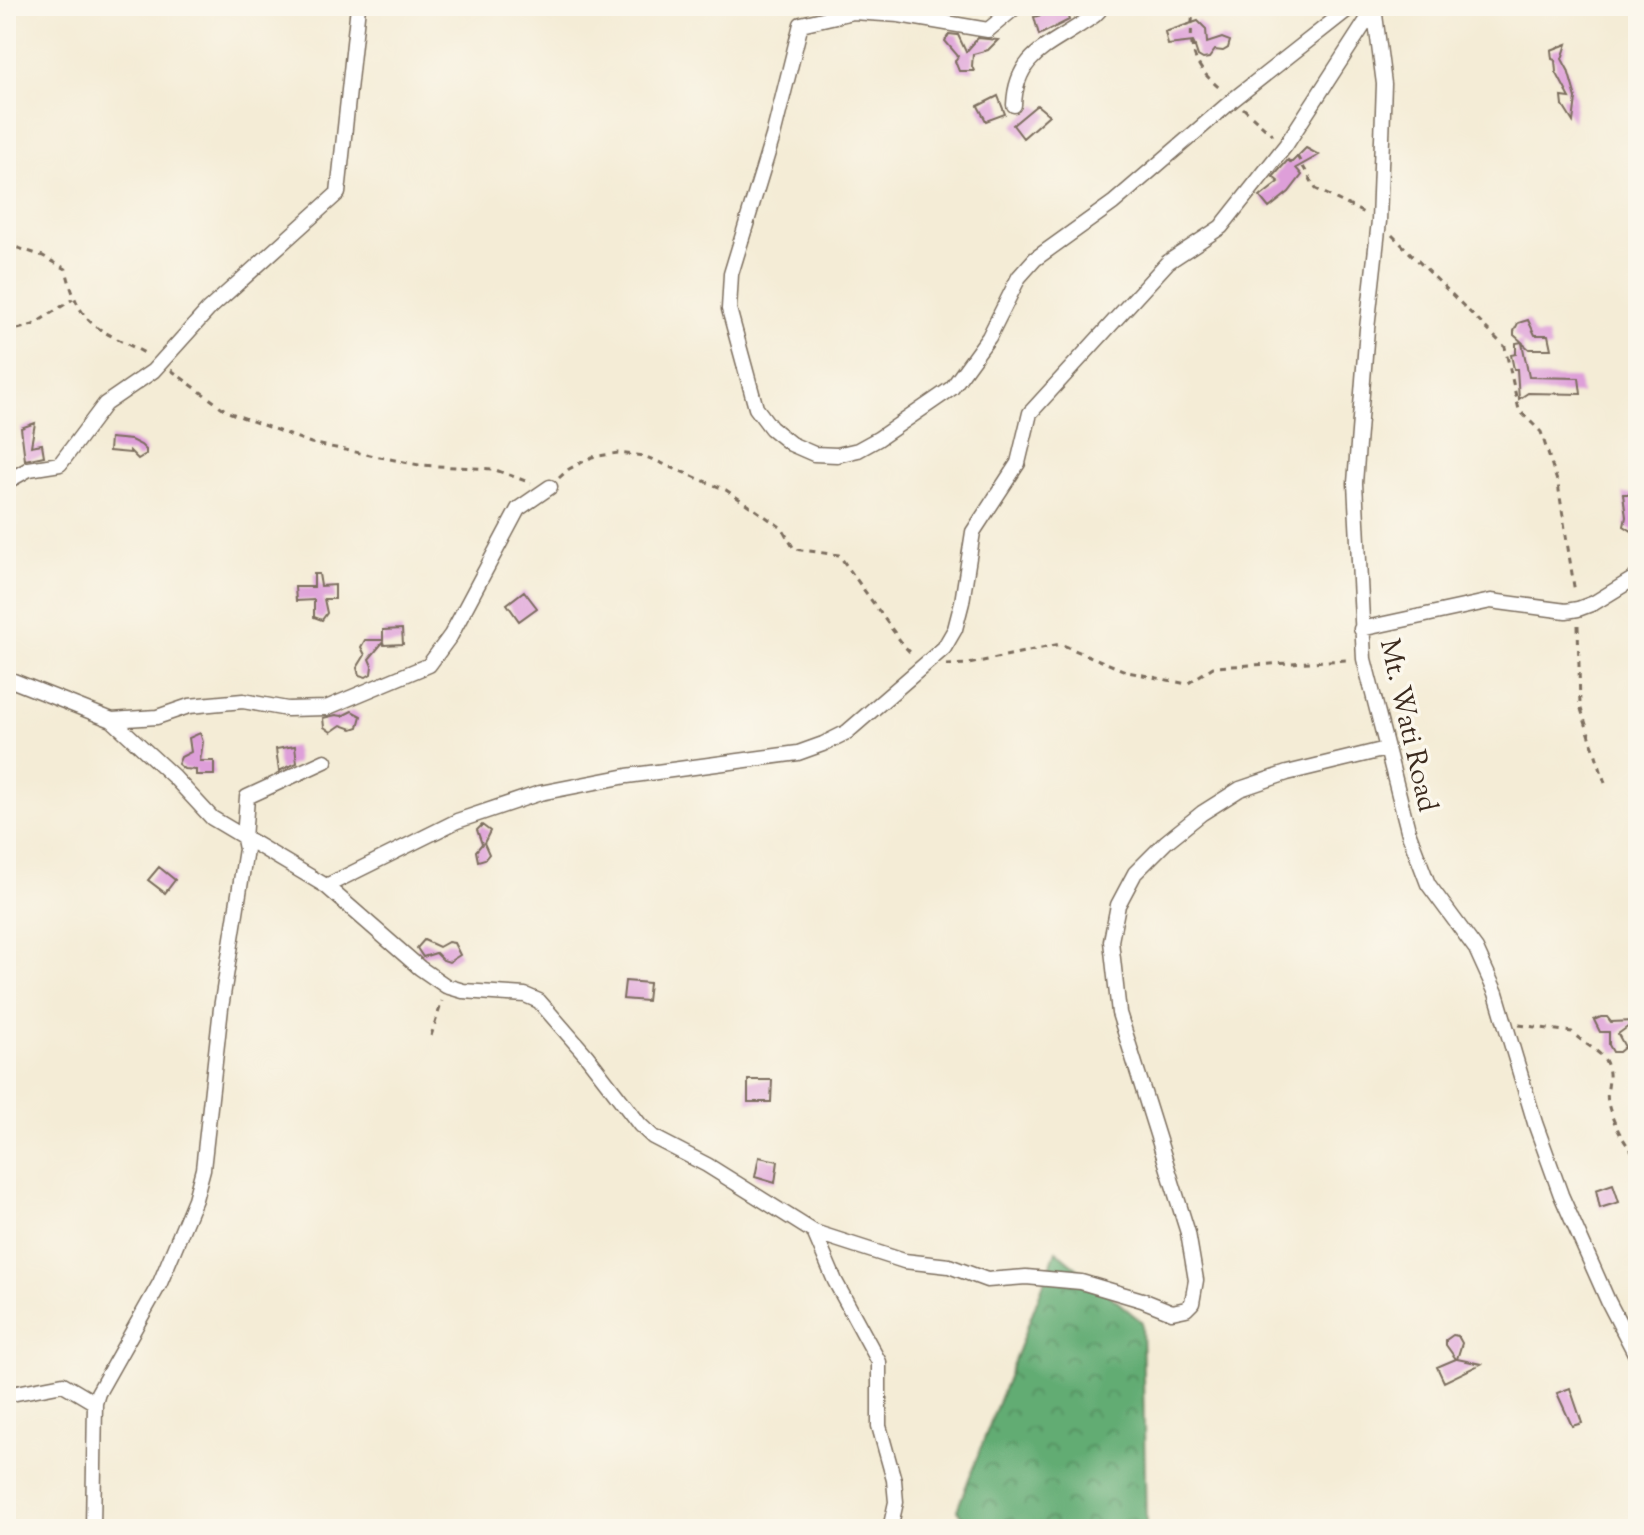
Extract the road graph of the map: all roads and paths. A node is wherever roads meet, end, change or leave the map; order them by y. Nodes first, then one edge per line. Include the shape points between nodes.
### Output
1 (358, 6) edge
2 (1017, 6) edge
3 (1102, 6) edge
4 (1194, 6) edge
5 (1352, 6) edge
6 (1374, 8) edge
7 (1234, 99) junction
8 (1014, 105) dead end
9 (1286, 145) junction
10 (1379, 221) junction
11 (6, 244) edge
12 (73, 299) junction
13 (6, 332) edge
14 (161, 362) junction
15 (6, 482) edge
16 (550, 487) junction
17 (1638, 576) edge
18 (1578, 609) junction
19 (1361, 629) junction
20 (1364, 659) junction
21 (924, 665) junction
22 (6, 678) edge
23 (112, 720) junction
24 (1386, 749) junction
25 (325, 761) dead end
26 (1605, 783) dead end
27 (244, 839) junction
28 (326, 886) junction
29 (446, 986) junction
30 (1517, 1024) dead end
31 (431, 1036) dead end
32 (1638, 1157) edge
33 (814, 1232) junction
34 (1638, 1359) edge
35 (6, 1395) edge
36 (95, 1403) junction
37 (93, 1529) edge
38 (890, 1529) edge

1 - 14 street via 338,193 208,310
2 - 7 street via 988,30 853,12 801,24 731,274 729,309 756,408 791,444 814,454 858,450 952,388 1035,259 1113,203
3 - 8 street via 1035,52 1015,86
4 - 7 path via 1192,54 1209,79
5 - 7 street
6 - 9 street
6 - 10 street, Mt. Wati Road via 1384,84
7 - 9 path
9 - 10 path via 1316,189
9 - 21 street via 1221,227 1168,262 1030,413 1018,463 973,532 955,629 944,648
10 - 18 path via 1505,347 1519,410 1541,432 1558,484
10 - 19 street, Mt. Wati Road via 1355,483
11 - 12 path via 66,269
12 - 13 path via 33,325
12 - 14 path via 94,327
14 - 15 street via 105,404 60,464 29,469
14 - 16 path via 228,412 311,443 419,465 493,469
16 - 21 path via 592,457 618,453 644,456 726,490 782,528 794,549 839,555 904,646
16 - 23 street via 518,509 457,624 429,665 326,708 287,709 243,701
17 - 18 street
18 - 19 street via 1491,601
18 - 26 path via 1580,706
19 - 20 street, Mt. Wati Road
20 - 21 path via 1213,667 1187,684 1128,672 1060,644 969,664
20 - 24 street, Mt. Wati Road
21 - 28 street via 847,732 823,744 798,753 627,776 526,797 457,821
22 - 23 street
23 - 27 street via 212,818
24 - 33 street via 1240,789 1166,842 1135,873 1118,905 1111,941 1119,1013 1188,1233 1196,1280 1186,1309 1172,1312 1081,1282 987,1280
24 - 34 street, Mt. Wati Road via 1428,884 1476,949 1496,993 1561,1195
25 - 27 street via 247,797
27 - 28 street
27 - 36 street via 203,1169 160,1283
28 - 29 street
29 - 31 path
29 - 33 street via 539,1001 653,1137
30 - 32 path via 1572,1032 1599,1052 1611,1078 1608,1101 1626,1147
33 - 38 street via 879,1362 879,1426 896,1502
35 - 36 street via 63,1384
36 - 37 street

